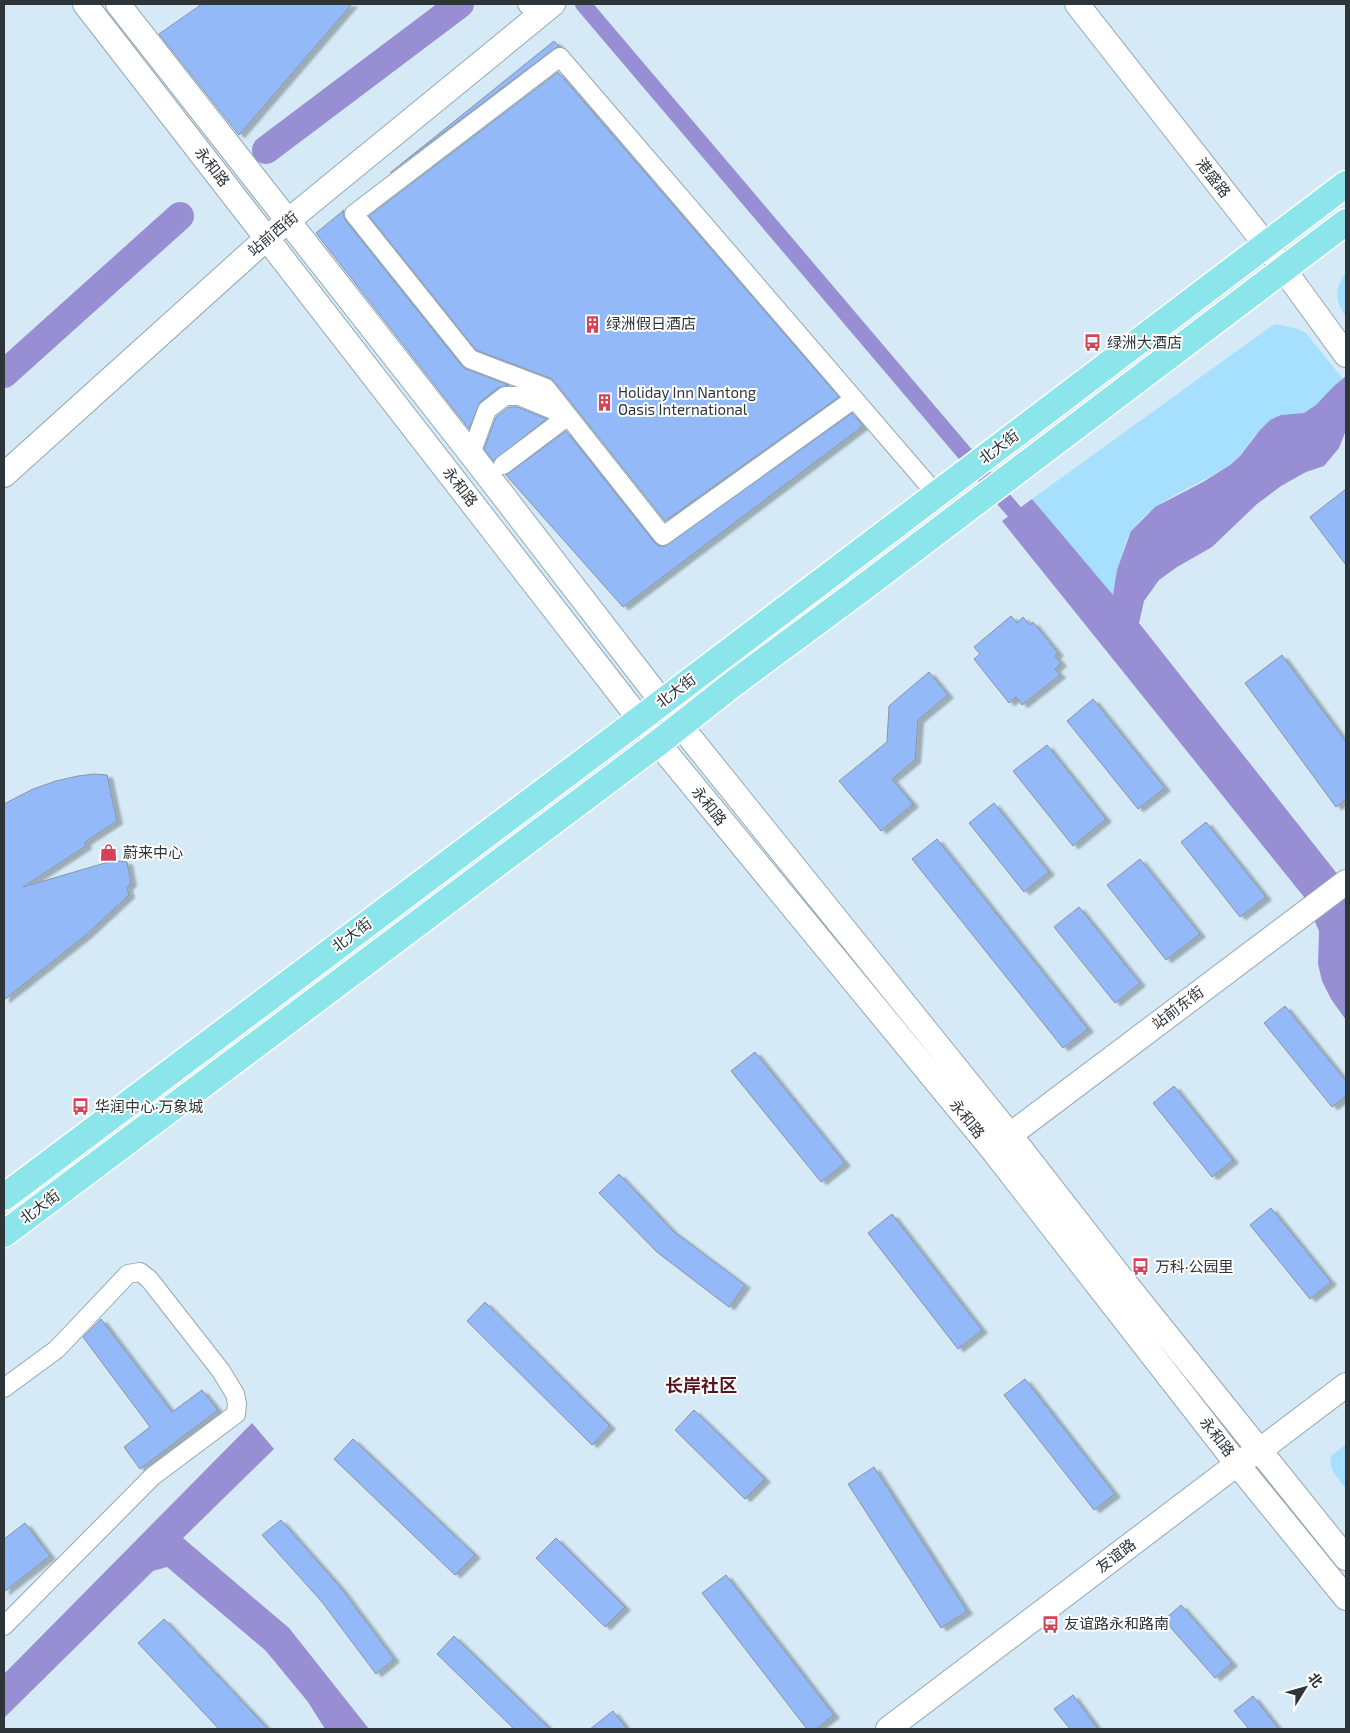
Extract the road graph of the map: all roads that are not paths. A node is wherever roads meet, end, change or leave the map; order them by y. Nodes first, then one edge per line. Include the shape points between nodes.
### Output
1 (85, 4) edge
2 (118, 4) edge
3 (1076, 4) edge
4 (542, 7) edge
5 (1346, 184) edge
6 (289, 221) junction
7 (1346, 222) edge
8 (267, 238) junction
9 (1266, 245) junction
10 (1284, 270) junction
11 (1346, 355) edge
12 (854, 399) junction
13 (568, 416) junction
14 (471, 454) junction
15 (503, 466) dead end
16 (4, 476) edge
17 (936, 494) junction
18 (663, 701) junction
19 (640, 718) junction
20 (680, 725) junction
21 (658, 743) junction
22 (1346, 882) edge
23 (1010, 1135) junction
24 (4, 1197) edge
25 (4, 1234) edge
26 (1346, 1386) edge
27 (4, 1388) edge
28 (1260, 1450) junction
29 (1238, 1464) junction
30 (1346, 1558) edge
31 (1346, 1598) edge
32 (4, 1626) edge
33 (888, 1729) edge

1 - 8 main road, 永和路
2 - 6 main road, 永和路
3 - 9 main road, 港盛路
4 - 6 main road, 站前西街
5 - 9 main road, 北大街
6 - 8 main road, 站前西街
6 - 14 main road, 永和路
7 - 10 main road, 北大街
8 - 16 main road, 站前西街
8 - 19 main road, 永和路
9 - 10 main road, 港盛路
9 - 17 main road, 北大街
10 - 11 main road, 港盛路
10 - 20 main road, 北大街
12 - 13 street via 663,536
12 - 13 street via 560,57 354,214 470,359 546,388
12 - 17 street
13 - 14 street via 519,396 505,396 487,410
13 - 15 street
14 - 18 main road, 永和路
17 - 18 main road, 北大街
18 - 19 main road, 北大街
18 - 20 main road, 永和路
19 - 21 main road, 永和路
19 - 24 main road, 北大街
20 - 21 main road, 北大街
20 - 23 main road, 永和路
21 - 25 main road, 北大街
21 - 29 main road, 永和路 via 991,1148
22 - 23 main road, 站前东街
23 - 28 main road, 永和路
26 - 28 main road, 友谊路
27 - 32 street via 57,1349 128,1274 140,1272 149,1279 221,1371 235,1394 237,1404 236,1414 153,1476
28 - 29 main road, 友谊路
28 - 30 main road, 永和路
29 - 31 main road, 永和路
29 - 33 main road, 友谊路

